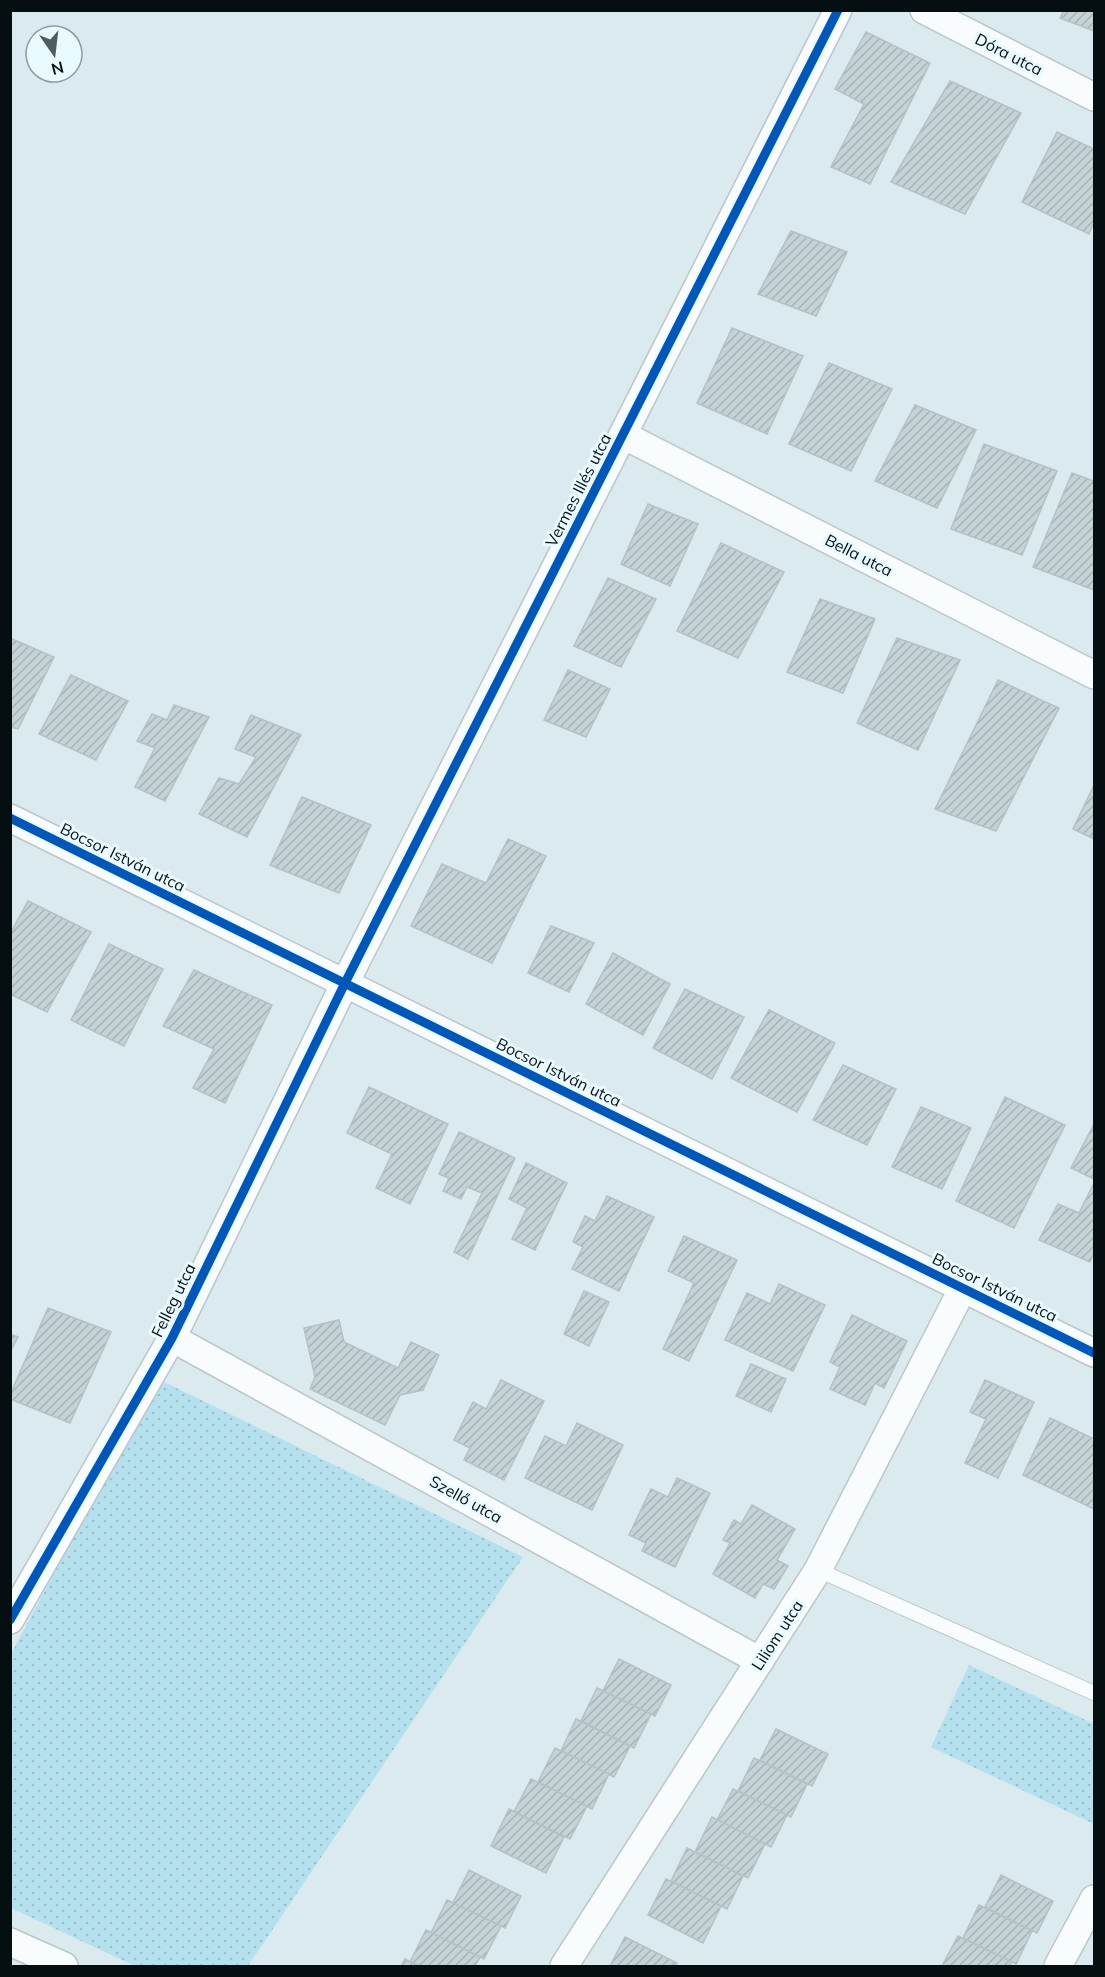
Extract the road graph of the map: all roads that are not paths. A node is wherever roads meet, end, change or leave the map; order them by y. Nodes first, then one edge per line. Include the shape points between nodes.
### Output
1 (838, 10) edge
2 (924, 10) edge
3 (1095, 97) edge
4 (623, 435) junction
5 (1095, 675) edge
6 (10, 818) edge
7 (345, 983) junction
8 (963, 1288) junction
9 (172, 1338) junction
10 (1095, 1353) edge
11 (818, 1570) junction
12 (10, 1620) edge
13 (760, 1661) junction
14 (1095, 1693) edge
15 (1095, 1899) edge
16 (10, 1942) edge
17 (64, 1966) edge
18 (564, 1966) edge
19 (1058, 1966) edge

1 - 4 street, Vermes Illés utca
2 - 3 street, Dóra utca
4 - 5 street, Bella utca
4 - 7 street, Vermes Illés utca
6 - 7 street, Bocsor István utca
7 - 8 street, Bocsor István utca
7 - 9 street, Felleg utca
8 - 10 street, Bocsor István utca
8 - 11 street, Liliom utca
9 - 12 street, Felleg utca
9 - 13 street, Szellő utca
11 - 13 street, Liliom utca
11 - 14 lane
13 - 18 street, Liliom utca
15 - 19 street
16 - 17 street

